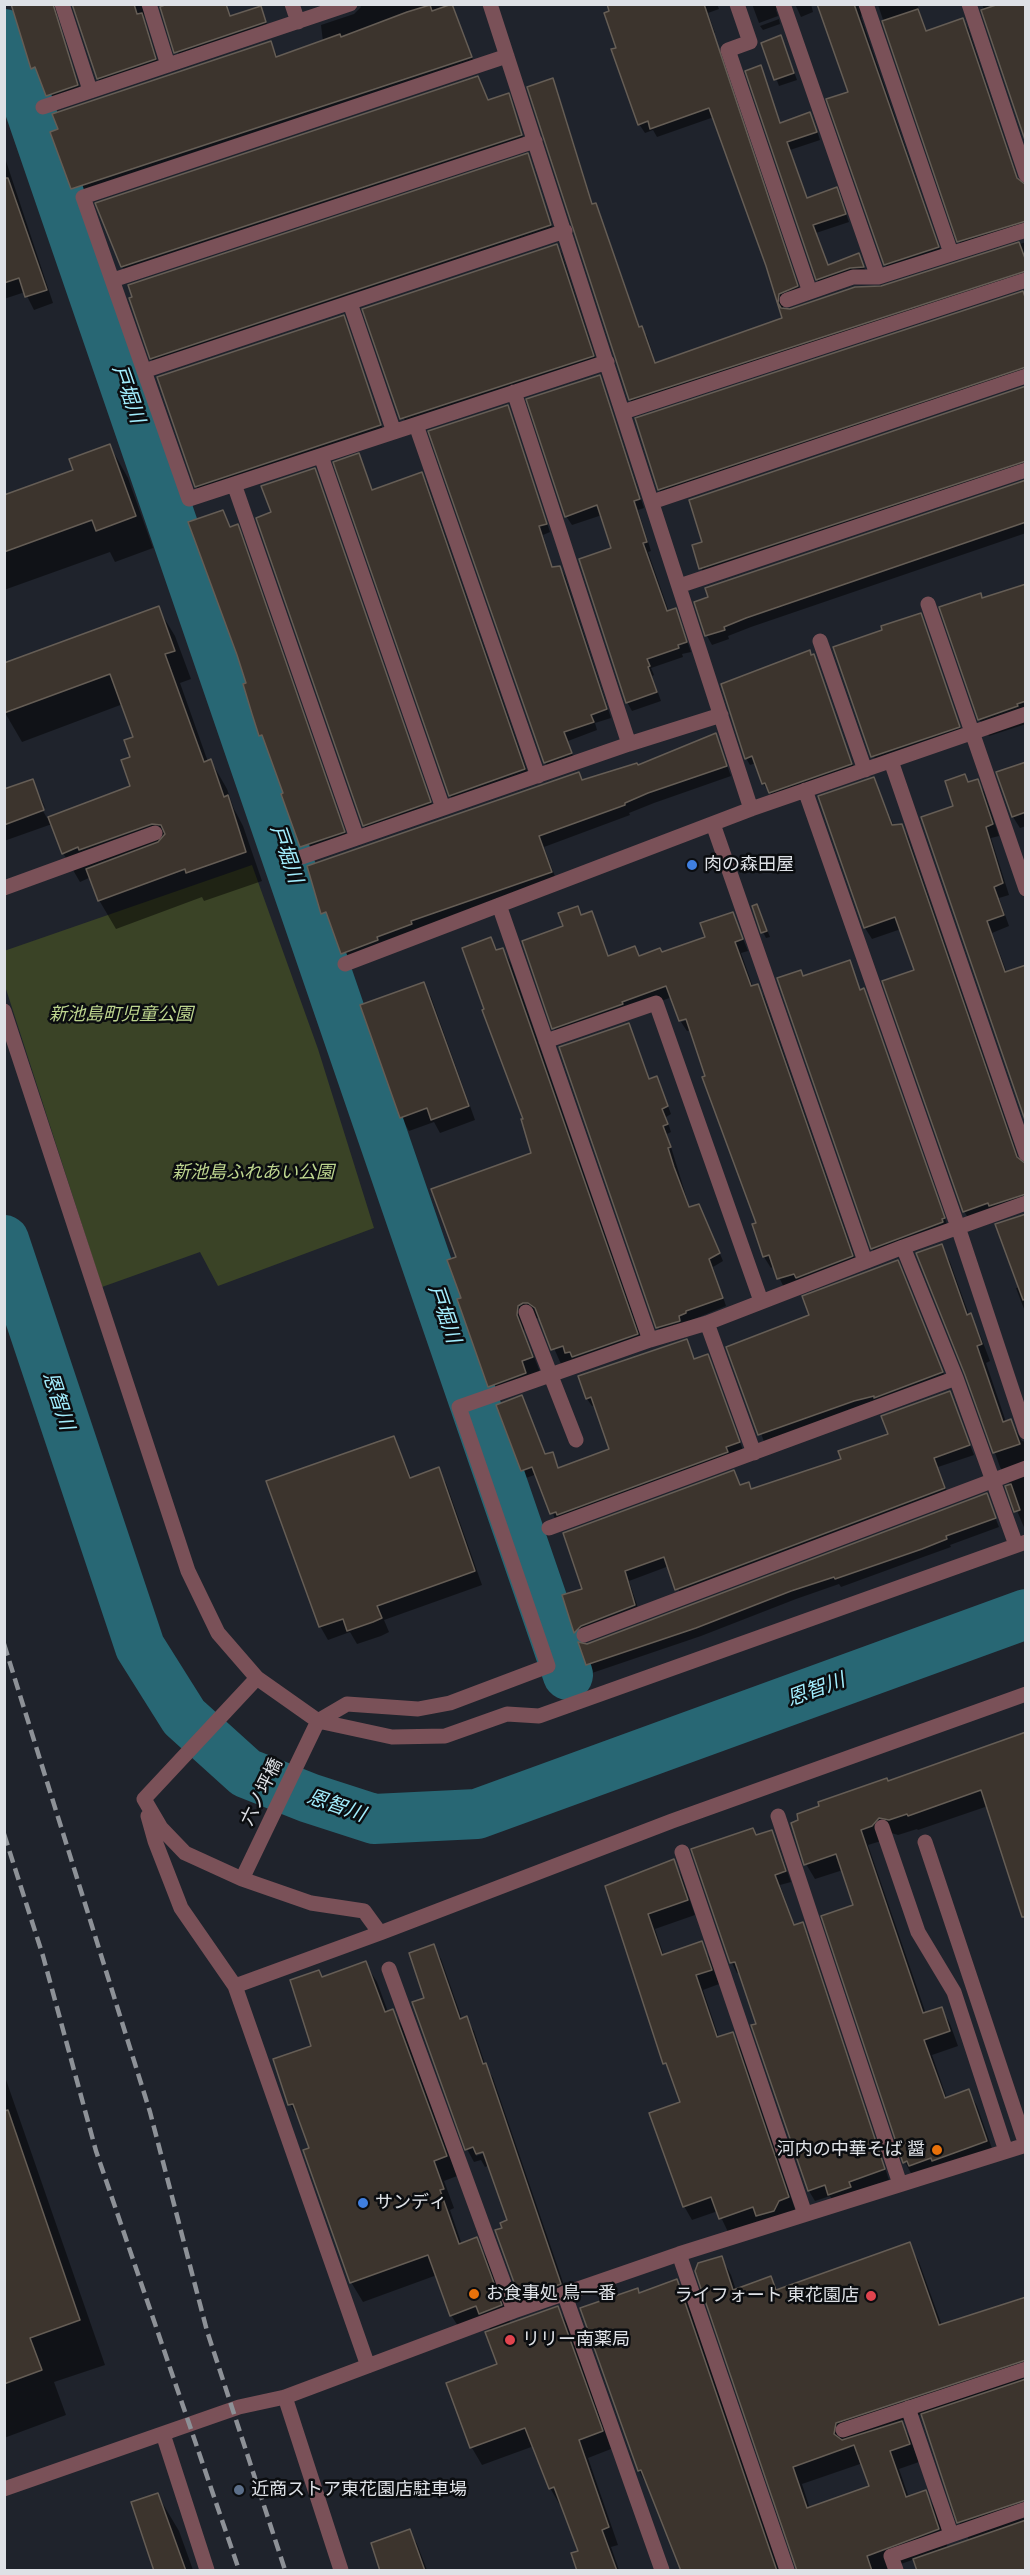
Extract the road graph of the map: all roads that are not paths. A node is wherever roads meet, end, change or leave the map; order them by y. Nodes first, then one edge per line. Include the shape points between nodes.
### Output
1 (62, 4) edge
2 (149, 4) edge
3 (292, 4) edge
4 (351, 4) edge
5 (490, 4) edge
6 (737, 4) edge
7 (783, 4) edge
8 (866, 4) edge
9 (969, 4) edge
10 (298, 22) junction
11 (507, 56) junction
12 (168, 64) junction
13 (90, 90) junction
14 (43, 107) dead end
15 (535, 141) junction
16 (1026, 175) edge
17 (1026, 230) edge
18 (565, 231) junction
19 (951, 253) junction
20 (878, 277) junction
21 (113, 280) junction
22 (1026, 280) edge
23 (810, 292) junction
24 (787, 300) dead end
25 (350, 303) junction
26 (607, 362) junction
27 (144, 371) junction
28 (1026, 376) edge
29 (514, 392) junction
30 (623, 412) junction
31 (416, 424) junction
32 (394, 432) junction
33 (321, 456) junction
34 (1026, 470) edge
35 (234, 484) junction
36 (652, 502) junction
37 (680, 586) junction
38 (928, 604) dead end
39 (820, 641) dead end
40 (1026, 714) edge
41 (721, 715) junction
42 (972, 733) junction
43 (629, 744) junction
44 (891, 761) junction
45 (865, 770) junction
46 (538, 776) junction
47 (805, 790) junction
48 (443, 808) junction
49 (751, 809) junction
50 (712, 824) junction
51 (155, 833) dead end
52 (357, 838) junction
53 (302, 857) dead end
54 (4, 888) edge
55 (1026, 889) edge
56 (499, 905) junction
57 (345, 964) dead end
58 (4, 1011) edge
59 (546, 1041) junction
60 (1026, 1154) edge
61 (1026, 1203) edge
62 (958, 1227) junction
63 (903, 1247) junction
64 (865, 1261) junction
65 (760, 1300) junction
66 (526, 1312) dead end
67 (707, 1323) junction
68 (650, 1340) junction
69 (551, 1374) junction
70 (956, 1378) junction
71 (1026, 1432) edge
72 (576, 1440) dead end
73 (753, 1453) junction
74 (1026, 1468) edge
75 (992, 1479) junction
76 (549, 1528) dead end
77 (1021, 1543) edge
78 (584, 1635) dead end
79 (257, 1678) junction
80 (1026, 1694) edge
81 (318, 1721) junction
82 (144, 1799) junction
83 (778, 1816) dead end
84 (882, 1827) dead end
85 (926, 1842) dead end
86 (682, 1852) dead end
87 (242, 1879) junction
88 (380, 1933) junction
89 (389, 1969) dead end
90 (235, 1986) junction
91 (1026, 2145) edge
92 (1006, 2151) junction
93 (900, 2184) junction
94 (805, 2214) junction
95 (679, 2254) junction
96 (564, 2293) junction
97 (514, 2311) junction
98 (368, 2366) junction
99 (1026, 2369) edge
100 (285, 2397) junction
101 (908, 2408) junction
102 (843, 2430) dead end
103 (163, 2434) junction
104 (4, 2489) edge
105 (1026, 2509) edge
106 (951, 2534) junction
107 (207, 2571) edge
108 (341, 2571) edge
109 (662, 2571) edge
110 (787, 2571) edge
111 (896, 2571) edge

1 - 13 street
2 - 12 street
3 - 10 street
4 - 10 street
5 - 11 street
6 - 23 street via 750,42 728,50
7 - 20 street
8 - 19 street
9 - 16 street
10 - 12 street
11 - 15 street
11 - 21 street via 83,197
12 - 13 street
13 - 14 street
15 - 18 street
15 - 21 street
17 - 19 street
18 - 25 street
18 - 26 street
19 - 20 street
20 - 23 street via 853,277
21 - 27 street
22 - 30 street
23 - 24 street
25 - 27 street
25 - 32 street
26 - 29 street
26 - 30 street
27 - 35 street via 189,499
28 - 36 street
29 - 31 street
29 - 43 street
30 - 36 street
31 - 32 street
31 - 46 street
32 - 33 street
33 - 35 street
33 - 48 street
34 - 37 street
35 - 52 street
36 - 37 street
37 - 41 street
38 - 42 street
39 - 45 street
40 - 42 street
41 - 43 street
41 - 49 street
42 - 44 street
42 - 55 street
43 - 46 street
44 - 45 street
44 - 60 street
45 - 47 street
46 - 48 street
47 - 49 street
47 - 62 street
48 - 52 street
49 - 50 street
50 - 56 street
50 - 64 street
51 - 54 street
52 - 53 street
56 - 57 street
56 - 59 street
58 - 79 street via 188,1571 218,1633
59 - 65 street via 657,1003
59 - 68 street
61 - 62 street
62 - 63 street
62 - 71 street
63 - 64 street
63 - 70 street
64 - 65 street
65 - 67 street
66 - 69 street
67 - 68 street
67 - 73 street
68 - 69 street
69 - 72 street
69 - 81 street via 459,1407 548,1666 450,1703 418,1709 347,1704
70 - 73 street
70 - 75 street
73 - 76 street
74 - 75 street
75 - 77 street
75 - 78 street
77 - 81 street via 539,1716 507,1714 445,1736 392,1737
79 - 81 street
79 - 82 street
80 - 88 street via 672,1821
81 - 87 street, 六ノ坪橋
82 - 87 street via 161,1828 185,1853
82 - 90 street via 155,1841 181,1908
83 - 93 street
84 - 92 street via 918,1932 954,1992
85 - 91 street
86 - 94 street
87 - 88 street via 311,1903 364,1911
88 - 90 street
89 - 97 street
90 - 98 street
91 - 92 street
92 - 93 street
93 - 94 street
94 - 95 street
95 - 96 street
95 - 110 street
96 - 97 street
96 - 109 street
97 - 98 street
98 - 100 street
99 - 101 street
100 - 103 street via 239,2407
100 - 108 street
101 - 102 street
101 - 106 street
103 - 104 street
103 - 107 street
105 - 106 street
106 - 111 street via 891,2556

